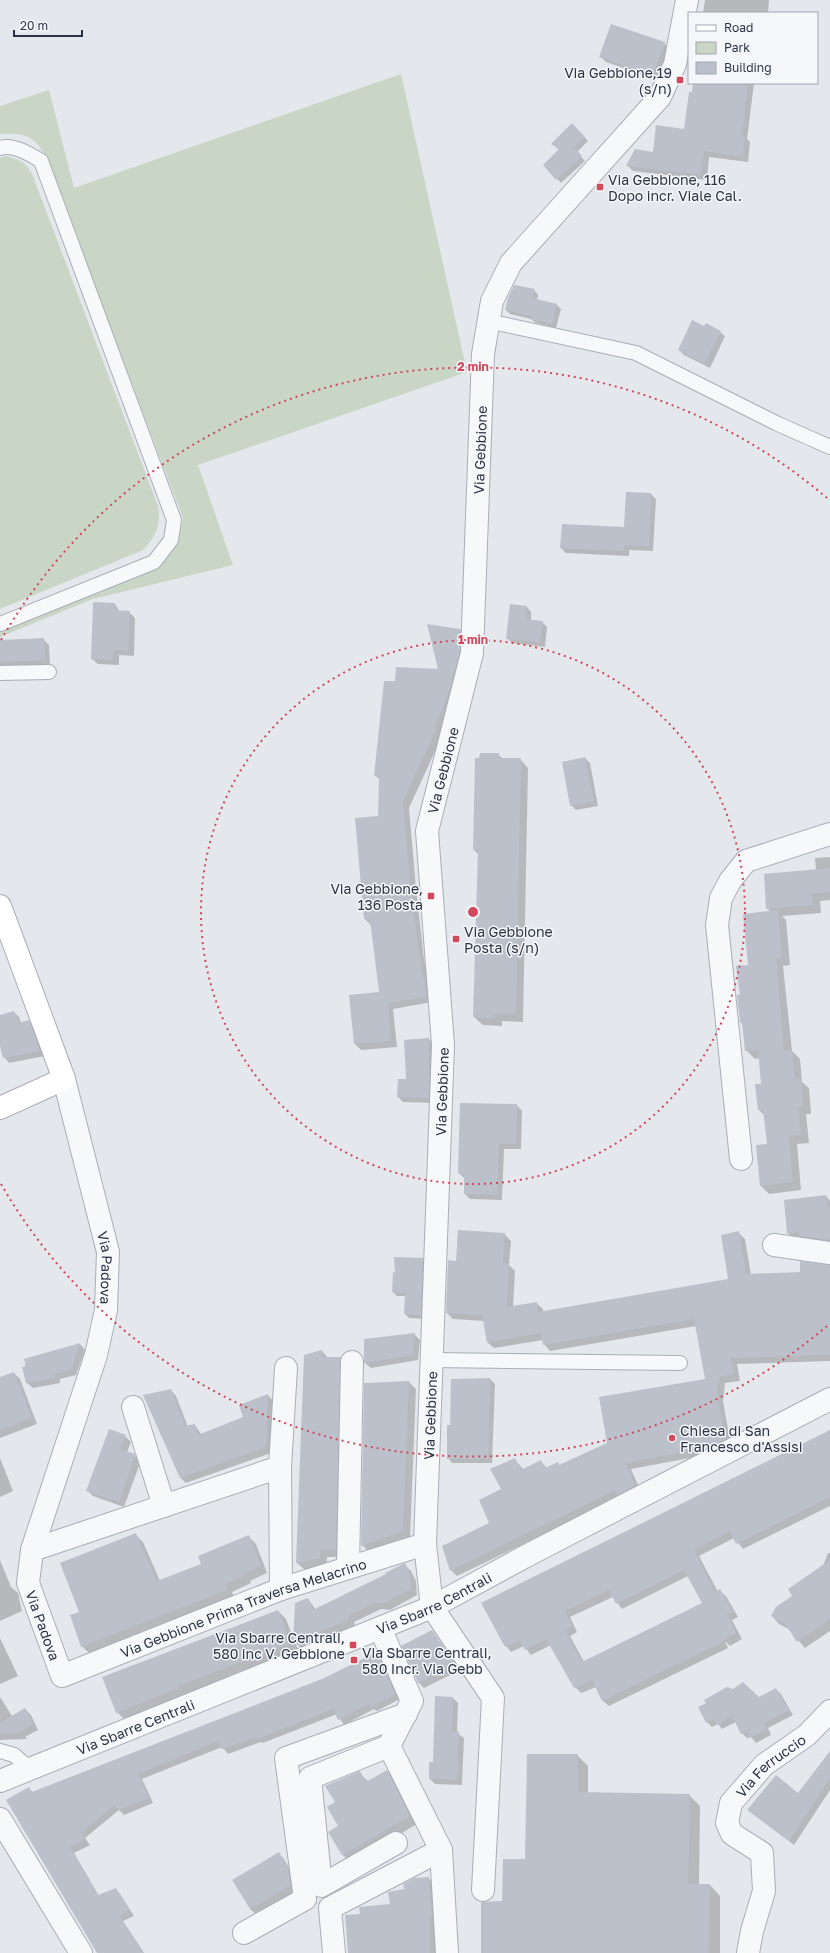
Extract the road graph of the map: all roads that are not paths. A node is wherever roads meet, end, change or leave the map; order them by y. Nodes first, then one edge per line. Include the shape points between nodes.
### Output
1 (688, 0) edge
2 (0, 148) edge
3 (488, 322) junction
4 (830, 447) edge
5 (0, 624) edge
6 (49, 672) dead end
7 (0, 673) edge
8 (830, 834) edge
9 (0, 906) edge
10 (64, 1079) junction
11 (0, 1108) edge
12 (741, 1159) dead end
13 (774, 1245) dead end
14 (830, 1253) edge
15 (432, 1360) junction
16 (352, 1362) dead end
17 (680, 1363) dead end
18 (286, 1368) dead end
19 (830, 1399) edge
20 (133, 1407) dead end
21 (280, 1467) junction
22 (164, 1506) junction
23 (425, 1544) junction
24 (32, 1550) junction
25 (348, 1568) junction
26 (281, 1589) junction
27 (432, 1607) junction
28 (380, 1628) junction
29 (62, 1676) joint
30 (830, 1711) edge
31 (406, 1714) junction
32 (389, 1746) junction
33 (0, 1751) edge
34 (29, 1768) junction
35 (0, 1781) edge
36 (0, 1819) edge
37 (396, 1843) dead end
38 (441, 1850) junction
39 (483, 1890) dead end
40 (244, 1933) dead end
41 (81, 1953) edge
42 (334, 1953) edge
43 (447, 1953) edge
44 (748, 1953) edge

1 - 3 street, Via Gebbione via 675,64 660,97 511,263 492,300
2 - 5 lane via 27,152 41,162 174,520 171,540 154,562
3 - 4 lane via 636,353
3 - 15 street, Via Gebbione via 483,354 472,653 428,831 443,1045
6 - 7 lane
8 - 12 street via 746,861 730,880 721,898 717,926
9 - 10 main road, Via Padova
10 - 11 main road
10 - 24 street, Via Padova via 108,1252 106,1310 96,1355
13 - 14 street
15 - 17 lane
15 - 23 street, Via Gebbione
16 - 25 street
18 - 21 street
19 - 27 street, Via Sbarre Centrali
20 - 22 street
21 - 22 street
21 - 26 street
22 - 24 street
23 - 25 street, Via Gebbione Prima Traversa Melacrino
23 - 27 street, Via Gebbione
24 - 29 street, Via Padova via 28,1583
25 - 26 street, Via Gebbione Prima Traversa Melacrino
26 - 29 street, Via Gebbione Prima Traversa Melacrino
27 - 28 street, Via Sbarre Centrali
27 - 39 street via 494,1698
28 - 31 street via 412,1701
28 - 34 street, Via Sbarre Centrali
30 - 44 street, Via Ferruccio via 807,1735 764,1765 731,1803 727,1823 732,1834 762,1853 764,1866 764,1891
31 - 32 street
31 - 40 street via 286,1758 305,1899
32 - 37 street via 310,1778 321,1886
32 - 38 street
33 - 34 lane via 14,1755
34 - 35 street, Via Sbarre Centrali
36 - 41 street
38 - 42 street via 330,1908
38 - 43 street

